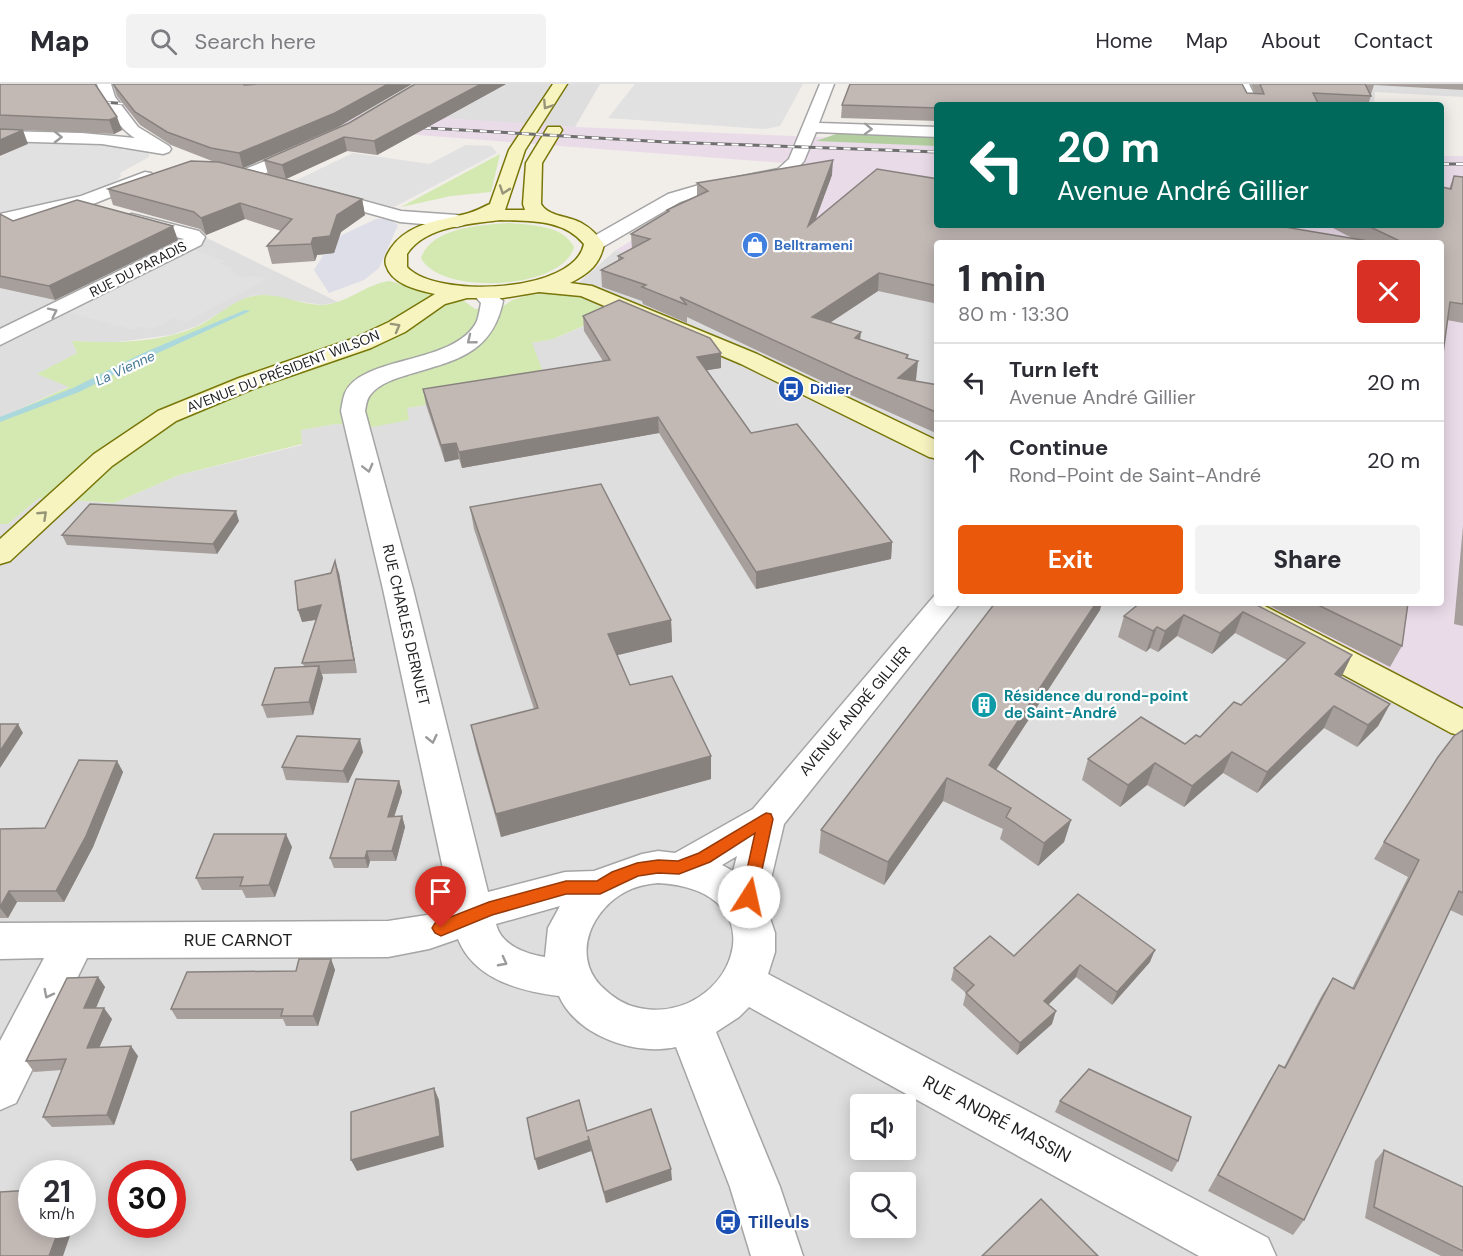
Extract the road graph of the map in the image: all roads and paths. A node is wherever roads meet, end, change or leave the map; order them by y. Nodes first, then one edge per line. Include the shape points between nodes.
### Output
1 (104, 84) edge
2 (560, 84) edge
3 (827, 84) edge
4 (1242, 84) edge
5 (1251, 102) edge
6 (561, 119) dead end
7 (809, 127) junction
8 (132, 130) junction
9 (934, 132) edge
10 (0, 136) edge
11 (106, 138) junction
12 (326, 140) edge
13 (168, 158) junction
14 (225, 170) edge
15 (246, 176) junction
16 (270, 181) edge
17 (301, 188) edge
18 (76, 203) junction
19 (400, 216) junction
20 (477, 217) junction
21 (546, 218) junction
22 (0, 220) edge
23 (639, 220) junction
24 (457, 221) junction
25 (575, 226) junction
26 (407, 241) junction
27 (594, 244) junction
28 (582, 280) junction
29 (472, 293) junction
30 (0, 338) edge
31 (934, 448) edge
32 (0, 555) edge
33 (943, 606) edge
34 (1241, 606) edge
35 (1463, 724) edge
36 (766, 819) junction
37 (679, 868) junction
38 (600, 887) junction
39 (748, 911) junction
40 (472, 916) junction
41 (0, 941) edge
42 (74, 942) junction
43 (569, 978) junction
44 (744, 983) junction
45 (690, 1023) junction
46 (0, 1088) edge
47 (777, 1256) edge
48 (1250, 1256) edge

1 - 8 street via 108,97
2 -> 20 street via 517,150 498,207
3 - 7 street
4 - 5 street
6 - 21 street via 534,163 532,204 535,212
7 -> 9 street
7 - 23 street via 796,161 783,173 682,195
8 - 11 street
8 - 13 street
10 -> 11 street
11 - 13 street via 129,141
12 - 15 street
13 - 18 street via 141,173 152,178
14 - 15 street
15 - 16 street
17 - 19 street
18 - 22 street
30 -> 18 street, RUE DU PARADIS via 194,241 192,236
19 - 24 street
19 - 26 street via 409,223
20 - 21 street
20 - 24 street
21 - 25 street
23 - 25 street
23 - 27 street
24 - 26 street
25 - 27 street
26 - 29 street via 395,259 406,277 440,290
27 - 28 street
28 - 29 street
28 - 31 street
32 -> 29 street, AVENUE DU PRÉSIDENT WILSON via 103,460 167,417 247,383 363,343 397,327 438,300
29 -> 40 street, RUE CHARLES DERNUET via 492,301 492,310 473,341 374,379 357,393 354,411
33 - 36 street, AVENUE ANDRÉ GILLIER
34 - 35 street
36 - 37 street, AVENUE ANDRÉ GILLIER
36 - 39 street, AVENUE ANDRÉ GILLIER via 750,883
37 - 38 street via 637,870
37 - 39 street via 719,882
38 - 40 street, RUE CARNOT via 566,888
38 - 43 street via 584,902 566,938
39 - 44 street via 755,934 754,959
40 - 42 street, RUE CARNOT via 429,932 388,939
40 -> 43 street, RUE CHARLES DERNUET via 478,940 493,957 537,975
41 - 42 street, RUE CARNOT
42 -> 46 street
43 - 45 street via 580,996 617,1022 666,1029
44 - 45 street via 722,1007
44 - 48 street, RUE ANDRÉ MASSIN
45 - 47 street via 755,1187

